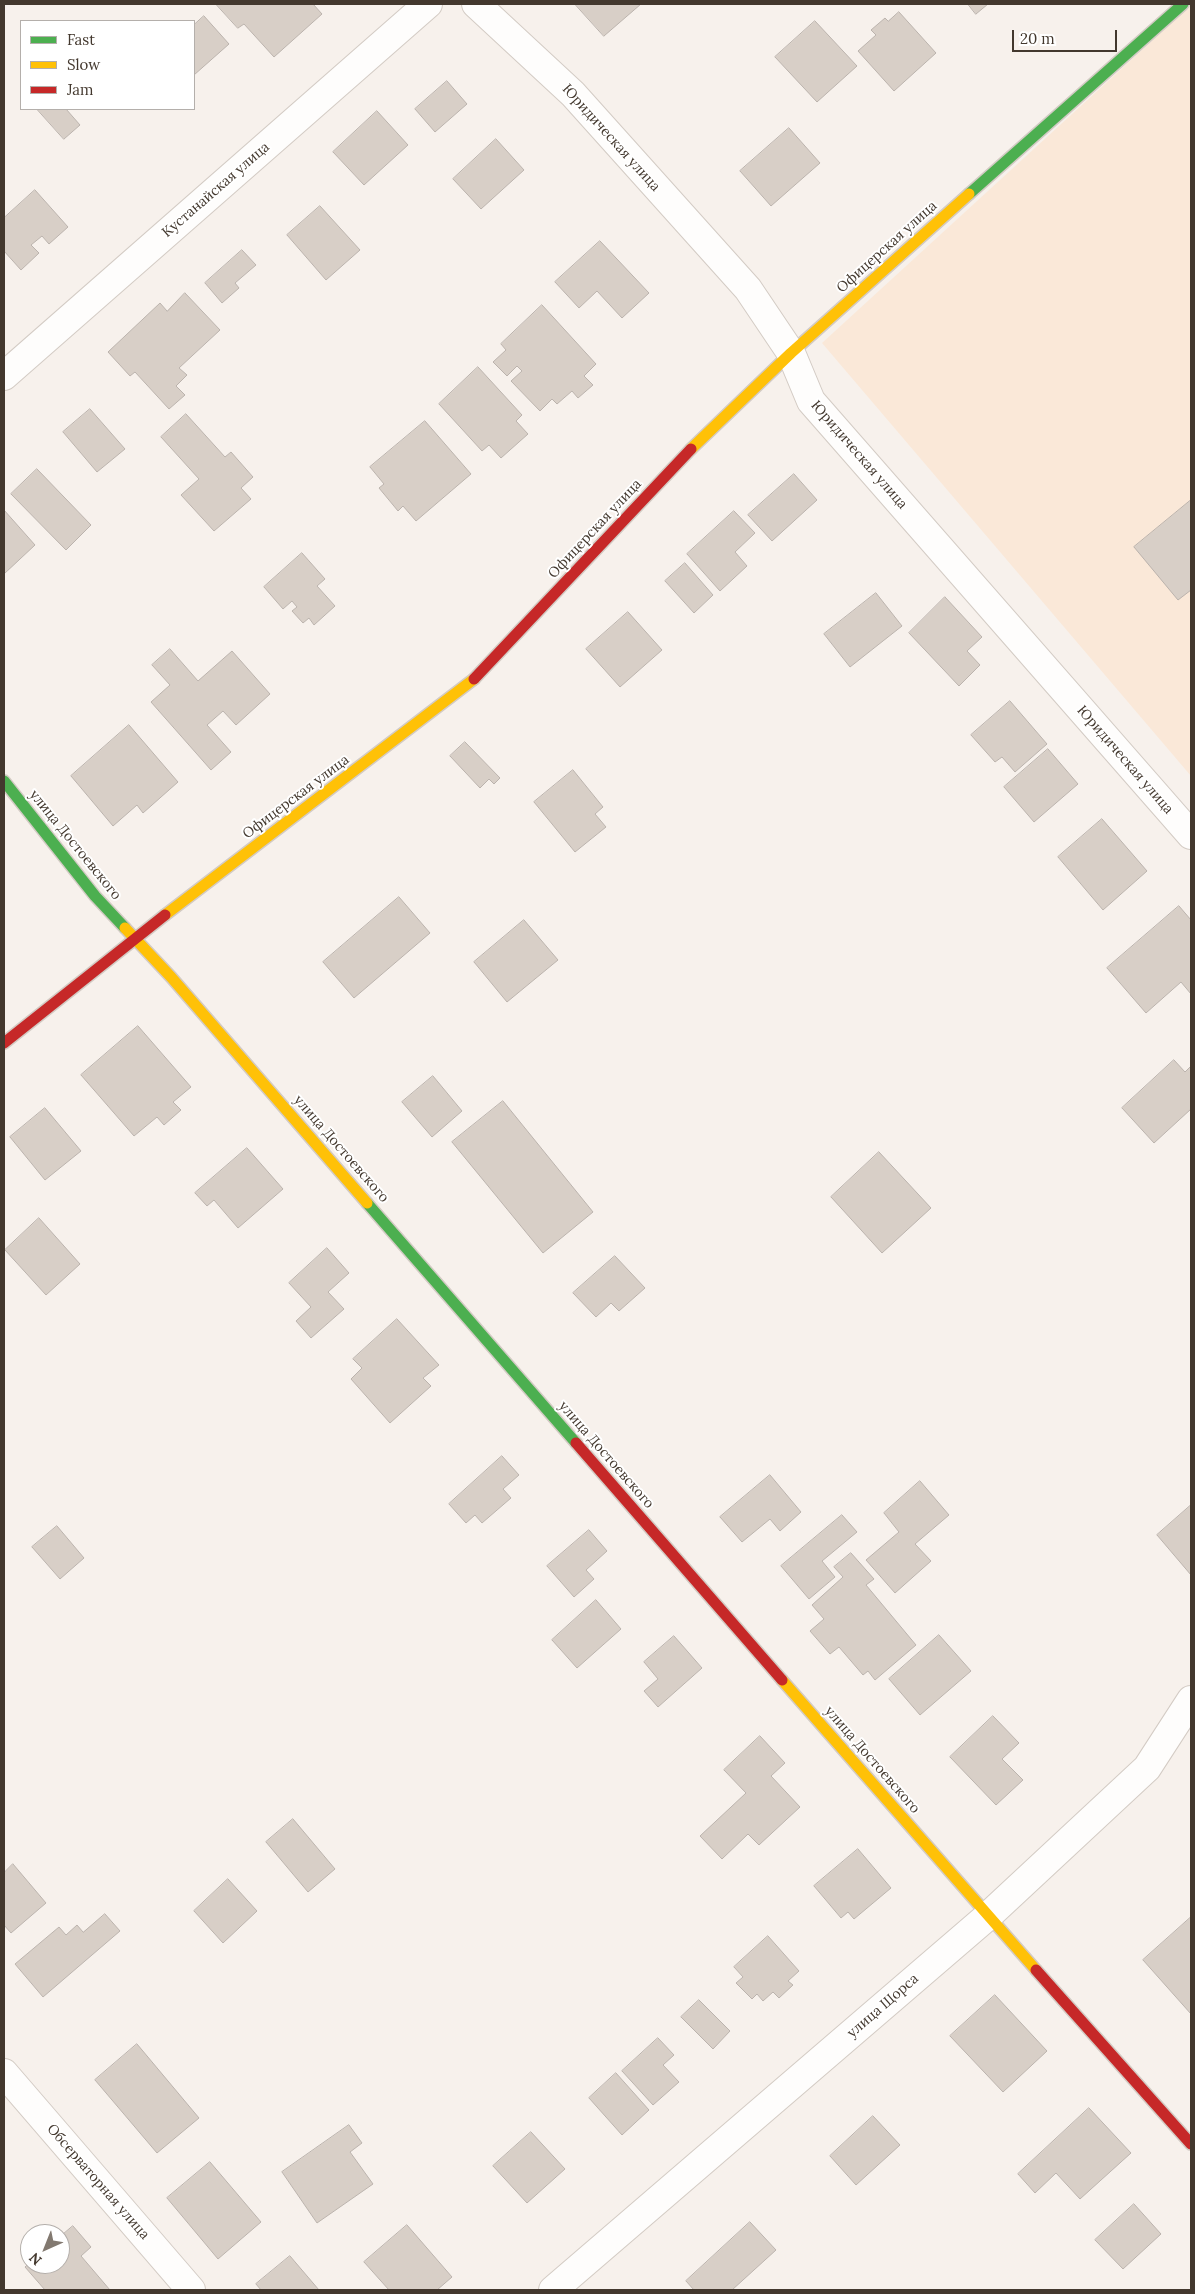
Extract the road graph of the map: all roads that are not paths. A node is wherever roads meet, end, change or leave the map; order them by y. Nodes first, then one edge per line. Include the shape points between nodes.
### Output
1 (428, 4) edge
2 (476, 4) edge
3 (1183, 4) edge
4 (791, 353) junction
5 (4, 376) edge
6 (4, 781) edge
7 (1191, 835) edge
8 (135, 938) junction
9 (4, 1043) edge
10 (1191, 1700) edge
11 (988, 1916) junction
12 (4, 2073) edge
13 (1191, 2144) edge
14 (191, 2290) edge
15 (553, 2290) edge

1 - 5 street, Кустанайская улица
2 - 4 street, Юридическая улица via 573,94 748,289
3 - 4 street, Офицерская улица
4 - 7 street, Юридическая улица via 811,401
4 - 8 street, Офицерская улица via 679,461 474,679
6 - 8 street, улица Достоевского via 95,896
8 - 9 street, Офицерская улица
8 - 11 street, улица Достоевского
10 - 11 street, улица Щорса via 1147,1768
11 - 13 street, улица Достоевского
11 - 15 street, улица Щорса
12 - 14 street, Обсерваторная улица

